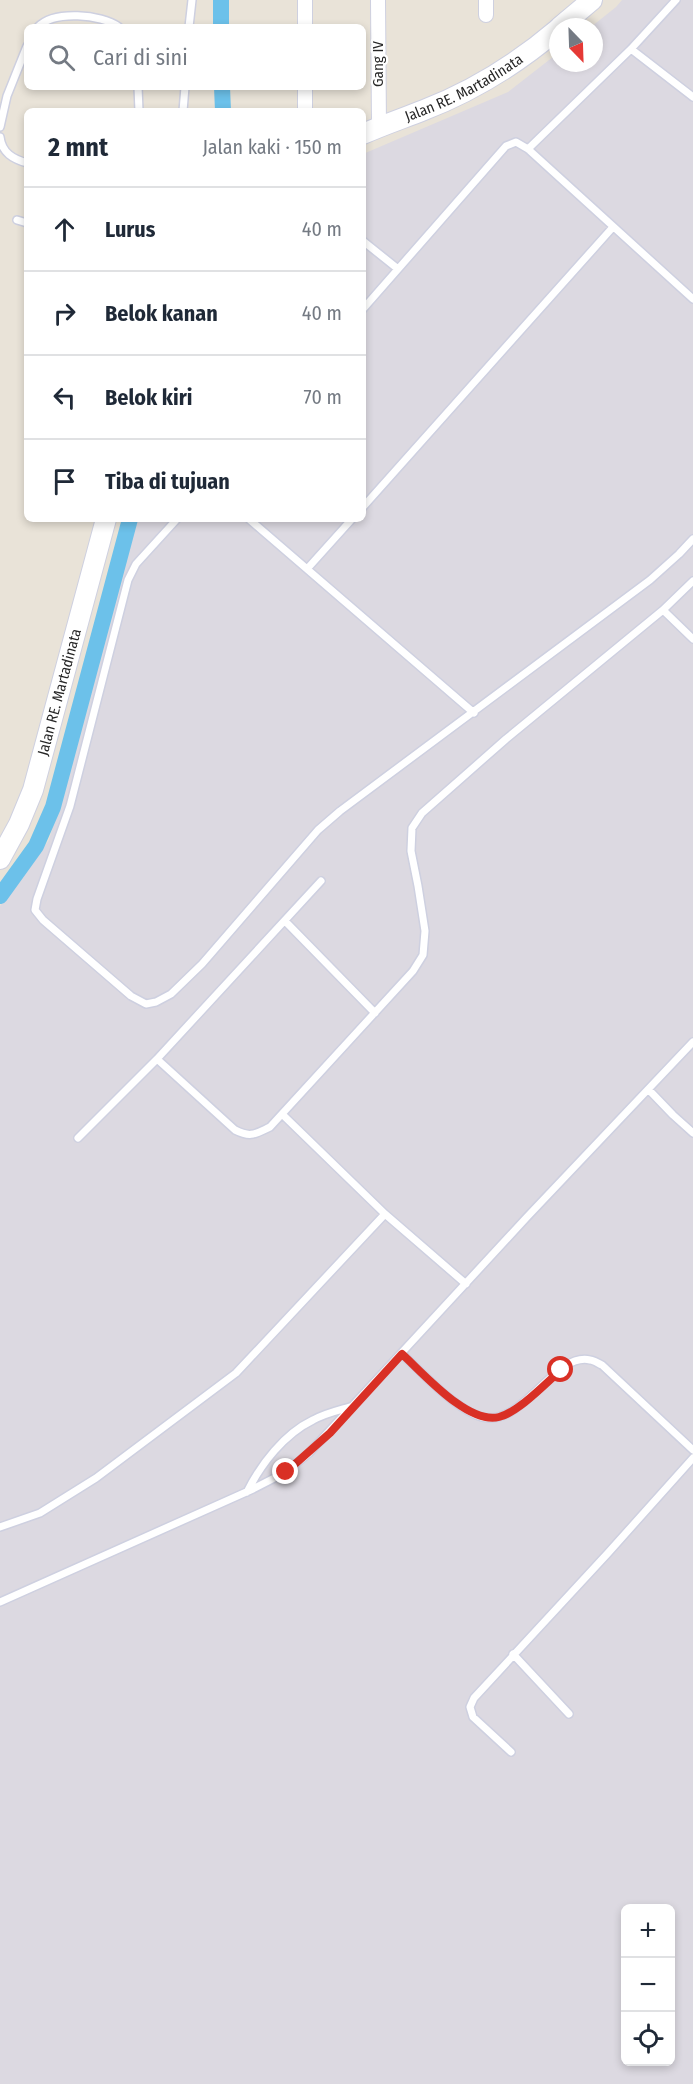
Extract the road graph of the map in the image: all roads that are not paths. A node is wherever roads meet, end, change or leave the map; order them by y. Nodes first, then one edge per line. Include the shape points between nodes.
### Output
1 (192, 0) edge
2 (305, 0) edge
3 (378, 0) edge
4 (486, 0) edge
5 (592, 0) edge
6 (676, 0) edge
7 (486, 15) dead end
8 (571, 18) edge
9 (42, 24) edge
10 (113, 24) edge
11 (189, 24) edge
12 (305, 24) edge
13 (549, 36) edge
14 (631, 49) junction
15 (24, 54) edge
16 (138, 90) edge
17 (185, 90) edge
18 (305, 90) edge
19 (693, 97) edge
20 (139, 108) edge
21 (183, 108) edge
22 (305, 108) edge
23 (0, 128) edge
24 (371, 130) edge
25 (0, 137) edge
26 (528, 149) junction
27 (24, 162) edge
28 (17, 220) dead end
29 (24, 222) edge
30 (613, 227) junction
31 (366, 243) edge
32 (398, 269) junction
33 (693, 299) edge
34 (366, 306) edge
35 (366, 504) edge
36 (105, 522) edge
37 (174, 522) edge
38 (252, 522) edge
39 (349, 522) edge
40 (693, 539) edge
41 (307, 569) junction
42 (693, 581) edge
43 (663, 610) junction
44 (693, 639) edge
45 (474, 713) junction
46 (0, 859) edge
47 (321, 881) dead end
48 (285, 921) junction
49 (375, 1013) junction
50 (693, 1042) edge
51 (157, 1059) junction
52 (649, 1090) junction
53 (283, 1115) junction
54 (693, 1132) edge
55 (78, 1138) dead end
56 (385, 1214) junction
57 (466, 1284) junction
58 (402, 1354) junction
59 (356, 1405) junction
60 (693, 1450) edge
61 (693, 1458) edge
62 (246, 1492) junction
63 (0, 1527) edge
64 (0, 1602) edge
65 (513, 1654) junction
66 (569, 1714) dead end
67 (511, 1752) dead end

1 - 11 lane
2 - 12 street
3 - 24 street, Gang IV
4 - 7 street
5 - 8 main road, Jalan RE. Martadinata
6 - 14 lane
9 - 10 lane via 50,18 68,16
13 - 24 main road, Jalan RE. Martadinata via 485,81 426,110
14 - 19 lane
14 - 26 lane
15 - 23 lane via 7,96
16 - 20 lane
17 - 21 lane
18 - 22 street
25 - 27 lane via 7,153
26 - 30 lane
26 - 32 lane via 516,142 506,146
28 - 29 lane
30 - 33 lane
30 - 35 lane
31 - 32 lane
32 - 34 lane
36 - 46 main road, Jalan RE. Martadinata via 33,790
37 - 45 lane via 136,564 128,580 70,806 35,910 131,996 146,1004 171,994 202,964 318,830
38 - 41 lane
39 - 41 lane
40 - 45 lane via 650,580
41 - 45 lane
42 - 43 lane
43 - 44 lane
43 - 49 lane via 506,739 417,820 412,828 411,851 424,931 423,955 413,972
47 - 48 lane
48 - 49 lane
48 - 51 lane
49 - 53 lane
50 - 52 lane
51 - 53 lane via 235,1130 246,1135 270,1127
51 - 55 lane
52 - 54 lane
52 - 57 lane
53 - 56 lane
56 - 57 lane
56 - 63 lane via 236,1373 96,1478 40,1513
57 - 58 lane
58 - 59 lane
58 - 60 lane via 454,1401 478,1416 499,1418 515,1410 573,1362 589,1359 602,1365
59 - 62 lane via 286,1472
59 - 62 lane via 313,1420 295,1432 258,1471
61 - 65 lane
62 - 64 lane
65 - 66 lane
65 - 67 lane via 470,1707 473,1717

